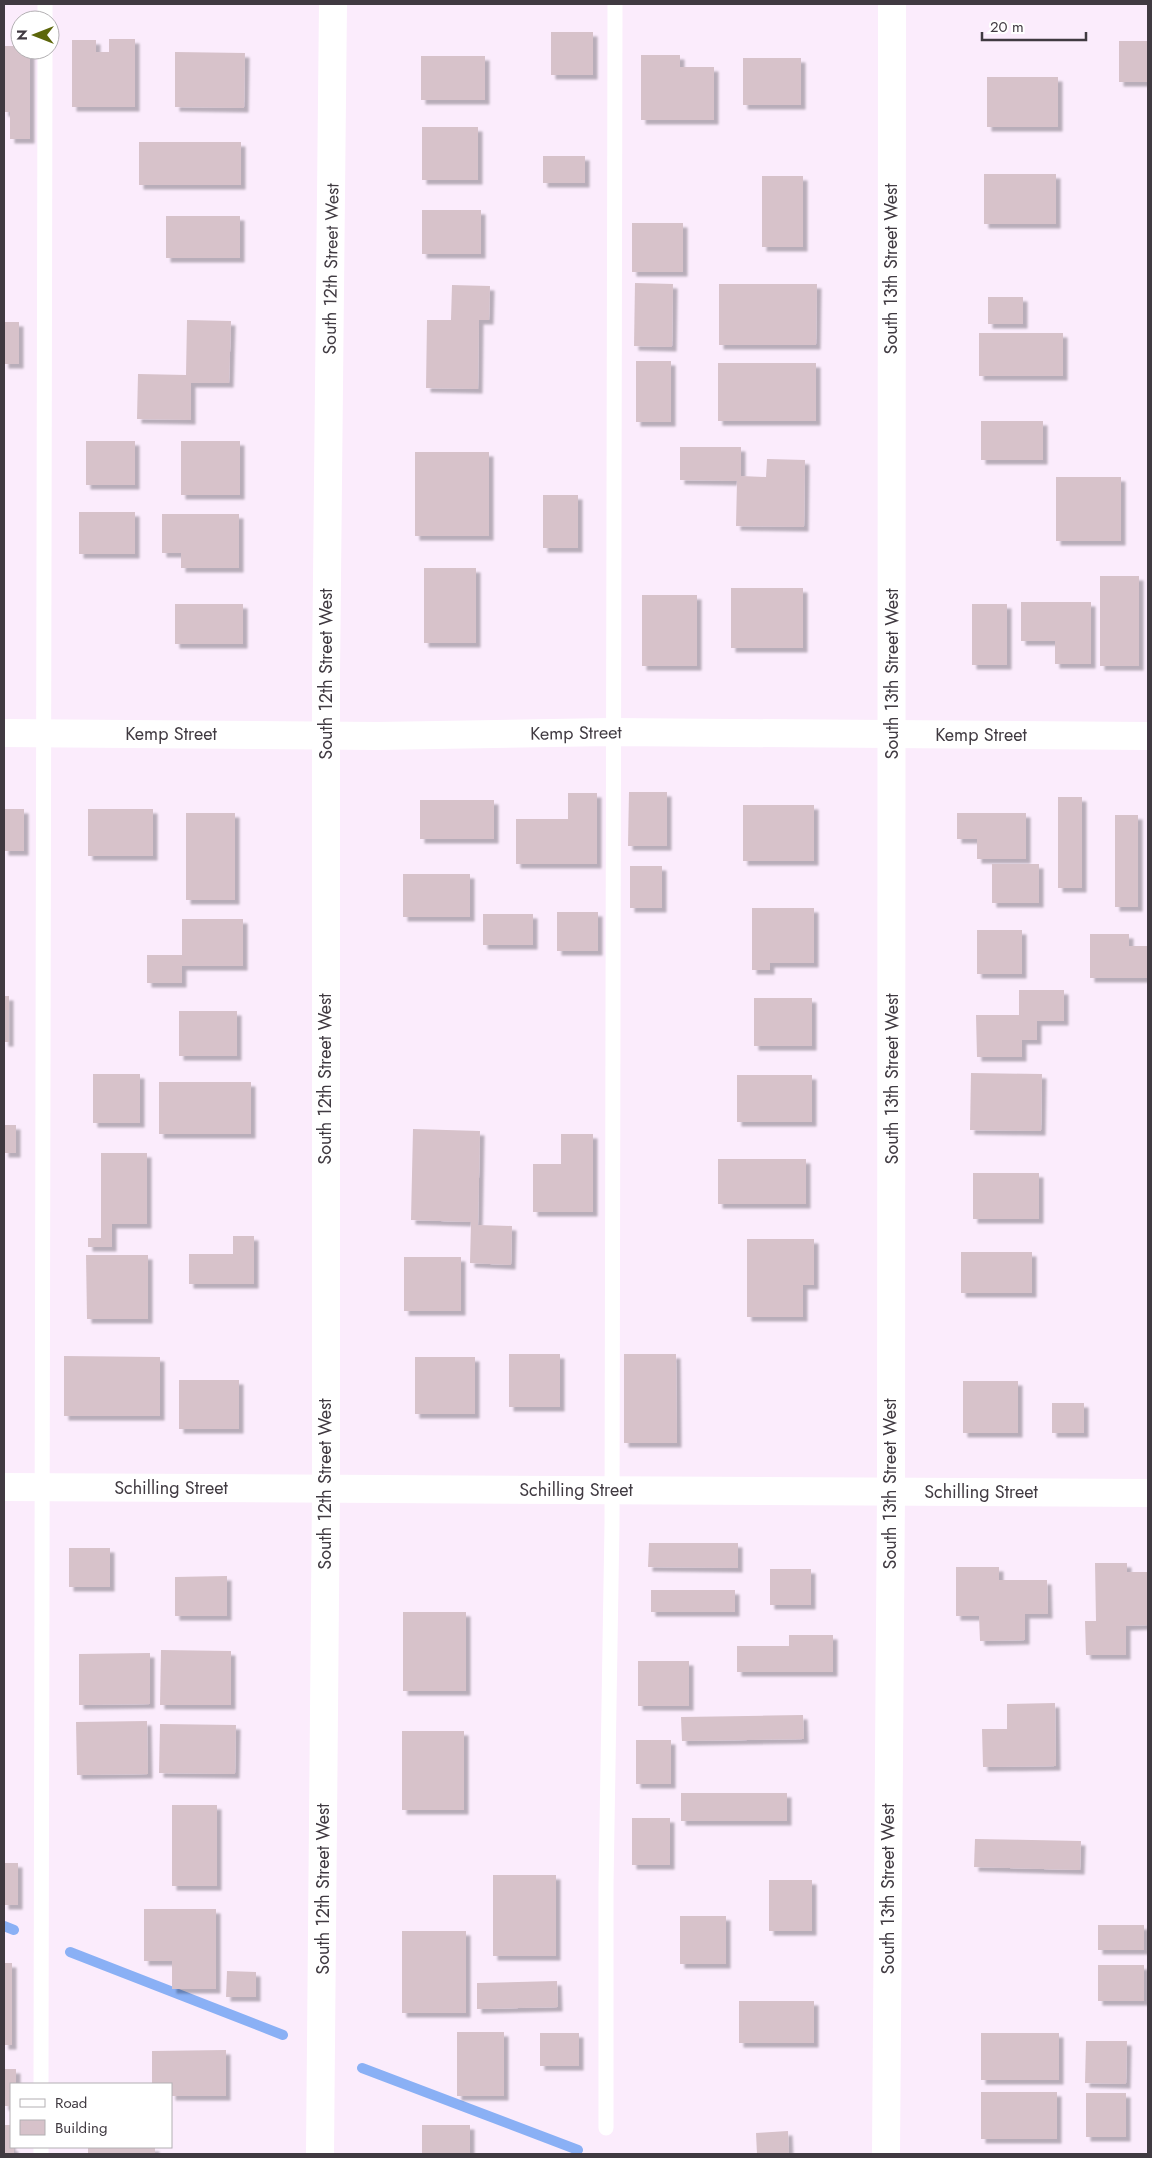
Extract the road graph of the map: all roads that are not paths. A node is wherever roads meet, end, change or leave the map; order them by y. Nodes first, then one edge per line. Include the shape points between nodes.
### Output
1 (333, 4) edge
2 (614, 4) edge
3 (892, 4) edge
4 (45, 60) edge
5 (612, 732) junction
6 (4, 733) edge
7 (45, 734) junction
8 (892, 734) junction
9 (326, 735) junction
10 (1148, 736) edge
11 (4, 1487) edge
12 (43, 1487) junction
13 (326, 1489) junction
14 (612, 1490) junction
15 (891, 1492) junction
16 (1148, 1493) edge
17 (41, 2083) edge
18 (606, 2128) dead end
19 (320, 2154) edge
20 (886, 2154) edge

1 - 9 street, South 12th Street West
2 - 5 lane
3 - 8 street, South 13th Street West
4 - 7 lane
5 - 8 street, Kemp Street
5 - 9 street, Kemp Street
5 - 14 lane
6 - 7 street, Kemp Street
7 - 9 street, Kemp Street
7 - 12 lane
8 - 10 street, Kemp Street
8 - 15 street, South 13th Street West
9 - 13 street, South 12th Street West
11 - 12 street, Schilling Street
12 - 13 street, Schilling Street
12 - 17 lane
13 - 14 street, Schilling Street
13 - 19 street, South 12th Street West
14 - 15 street, Schilling Street
14 - 18 lane
15 - 16 street, Schilling Street
15 - 20 street, South 13th Street West

